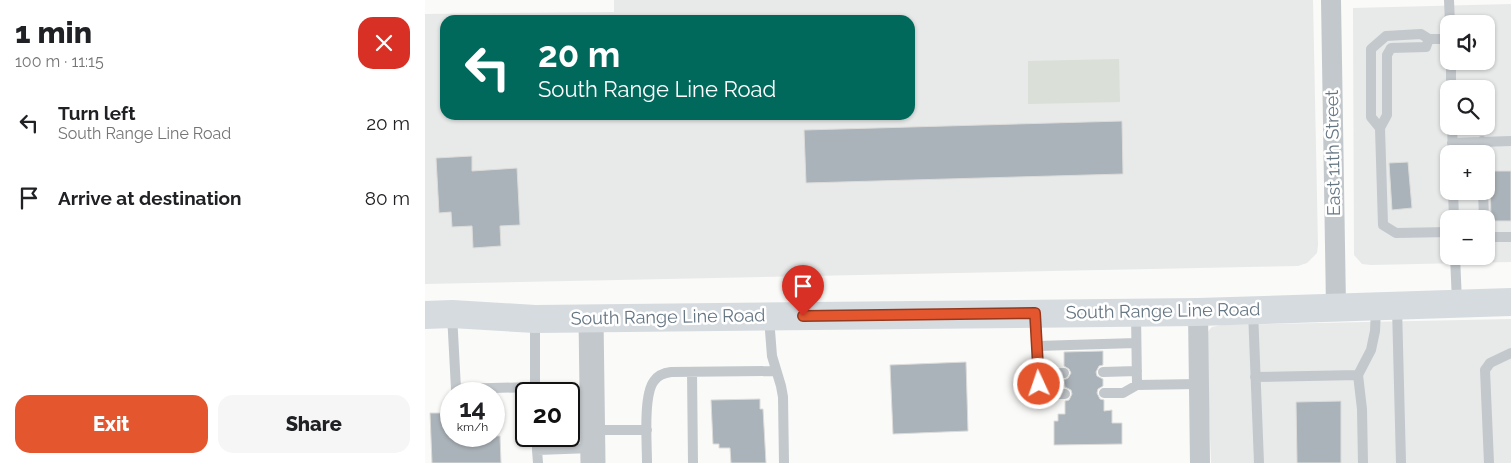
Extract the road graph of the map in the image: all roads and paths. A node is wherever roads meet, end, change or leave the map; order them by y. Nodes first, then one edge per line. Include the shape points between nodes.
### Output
1 (1331, 0) edge
2 (1449, 0) edge
3 (1450, 15) edge
4 (1429, 39) junction
5 (1440, 39) edge
6 (1380, 128) junction
7 (1452, 135) edge
8 (1482, 141) junction
9 (1511, 141) edge
10 (1452, 143) joint
11 (1482, 145) edge
12 (1440, 232) edge
13 (1495, 237) edge
14 (1511, 237) edge
15 (1455, 265) edge
16 (1511, 302) edge
17 (1457, 303) junction
18 (1386, 305) junction
19 (1336, 307) junction
20 (1253, 310) junction
21 (1136, 312) junction
22 (1198, 312) junction
23 (1035, 313) junction
24 (452, 314) junction
25 (425, 315) edge
26 (769, 316) junction
27 (591, 318) junction
28 (535, 319) junction
29 (1136, 343) junction
30 (1037, 346) junction
31 (1511, 353) edge
32 (776, 371) junction
33 (1137, 371) junction
34 (692, 372) junction
35 (1103, 372) dead end
36 (1064, 373) dead end
37 (1039, 374) junction
38 (1358, 375) junction
39 (1255, 377) junction
40 (535, 382) edge
41 (1198, 384) junction
42 (1137, 385) junction
43 (515, 390) edge
44 (1103, 393) dead end
45 (1065, 394) dead end
46 (647, 430) junction
47 (593, 447) edge
48 (537, 450) joint
49 (538, 463) edge
50 (647, 463) edge
51 (693, 463) edge
52 (784, 463) edge
53 (1199, 463) edge
54 (1259, 463) edge
55 (1363, 463) edge
56 (1401, 463) edge
57 (1489, 463) edge

1 - 19 street, East 11th Street
2 - 3 lane
4 - 5 lane
4 - 6 lane via 1426,47 1391,48 1387,55 1387,115
4 - 6 lane via 1421,34 1386,36 1371,49 1371,117
6 - 12 lane via 1383,225 1395,234
7 - 10 lane
8 - 9 lane
8 - 10 lane
8 - 11 lane
13 - 14 lane
15 - 17 lane
16 - 17 main road, South Range Line Road
17 - 18 main road, South Range Line Road
18 - 19 main road, South Range Line Road
18 - 38 lane via 1371,350
18 - 56 lane
19 - 20 main road, South Range Line Road
20 - 22 main road, South Range Line Road
20 - 39 lane
21 - 22 main road, South Range Line Road
21 - 23 main road, South Range Line Road
21 - 29 lane
22 - 41 street
23 - 26 main road, South Range Line Road
23 - 30 lane
24 - 25 main road, South Range Line Road
24 - 28 main road, South Range Line Road
24 - 43 lane via 455,389
26 - 27 main road, South Range Line Road
26 - 32 lane via 770,346
27 - 28 main road, South Range Line Road
27 - 47 street
28 - 40 lane
29 - 30 lane
29 - 33 lane
30 - 37 lane
31 - 57 lane via 1490,363 1485,370
32 - 34 lane
32 - 52 lane via 783,397
33 - 35 lane
33 - 42 lane
34 - 46 lane via 664,373 655,379 649,391
34 - 51 lane
36 - 37 lane
37 - 45 lane via 1039,394
38 - 39 lane
38 - 55 lane
39 - 54 lane
41 - 42 lane
41 - 53 street
42 - 44 lane via 1123,393
46 - 47 lane
46 - 50 lane
47 - 48 lane
48 - 49 lane

